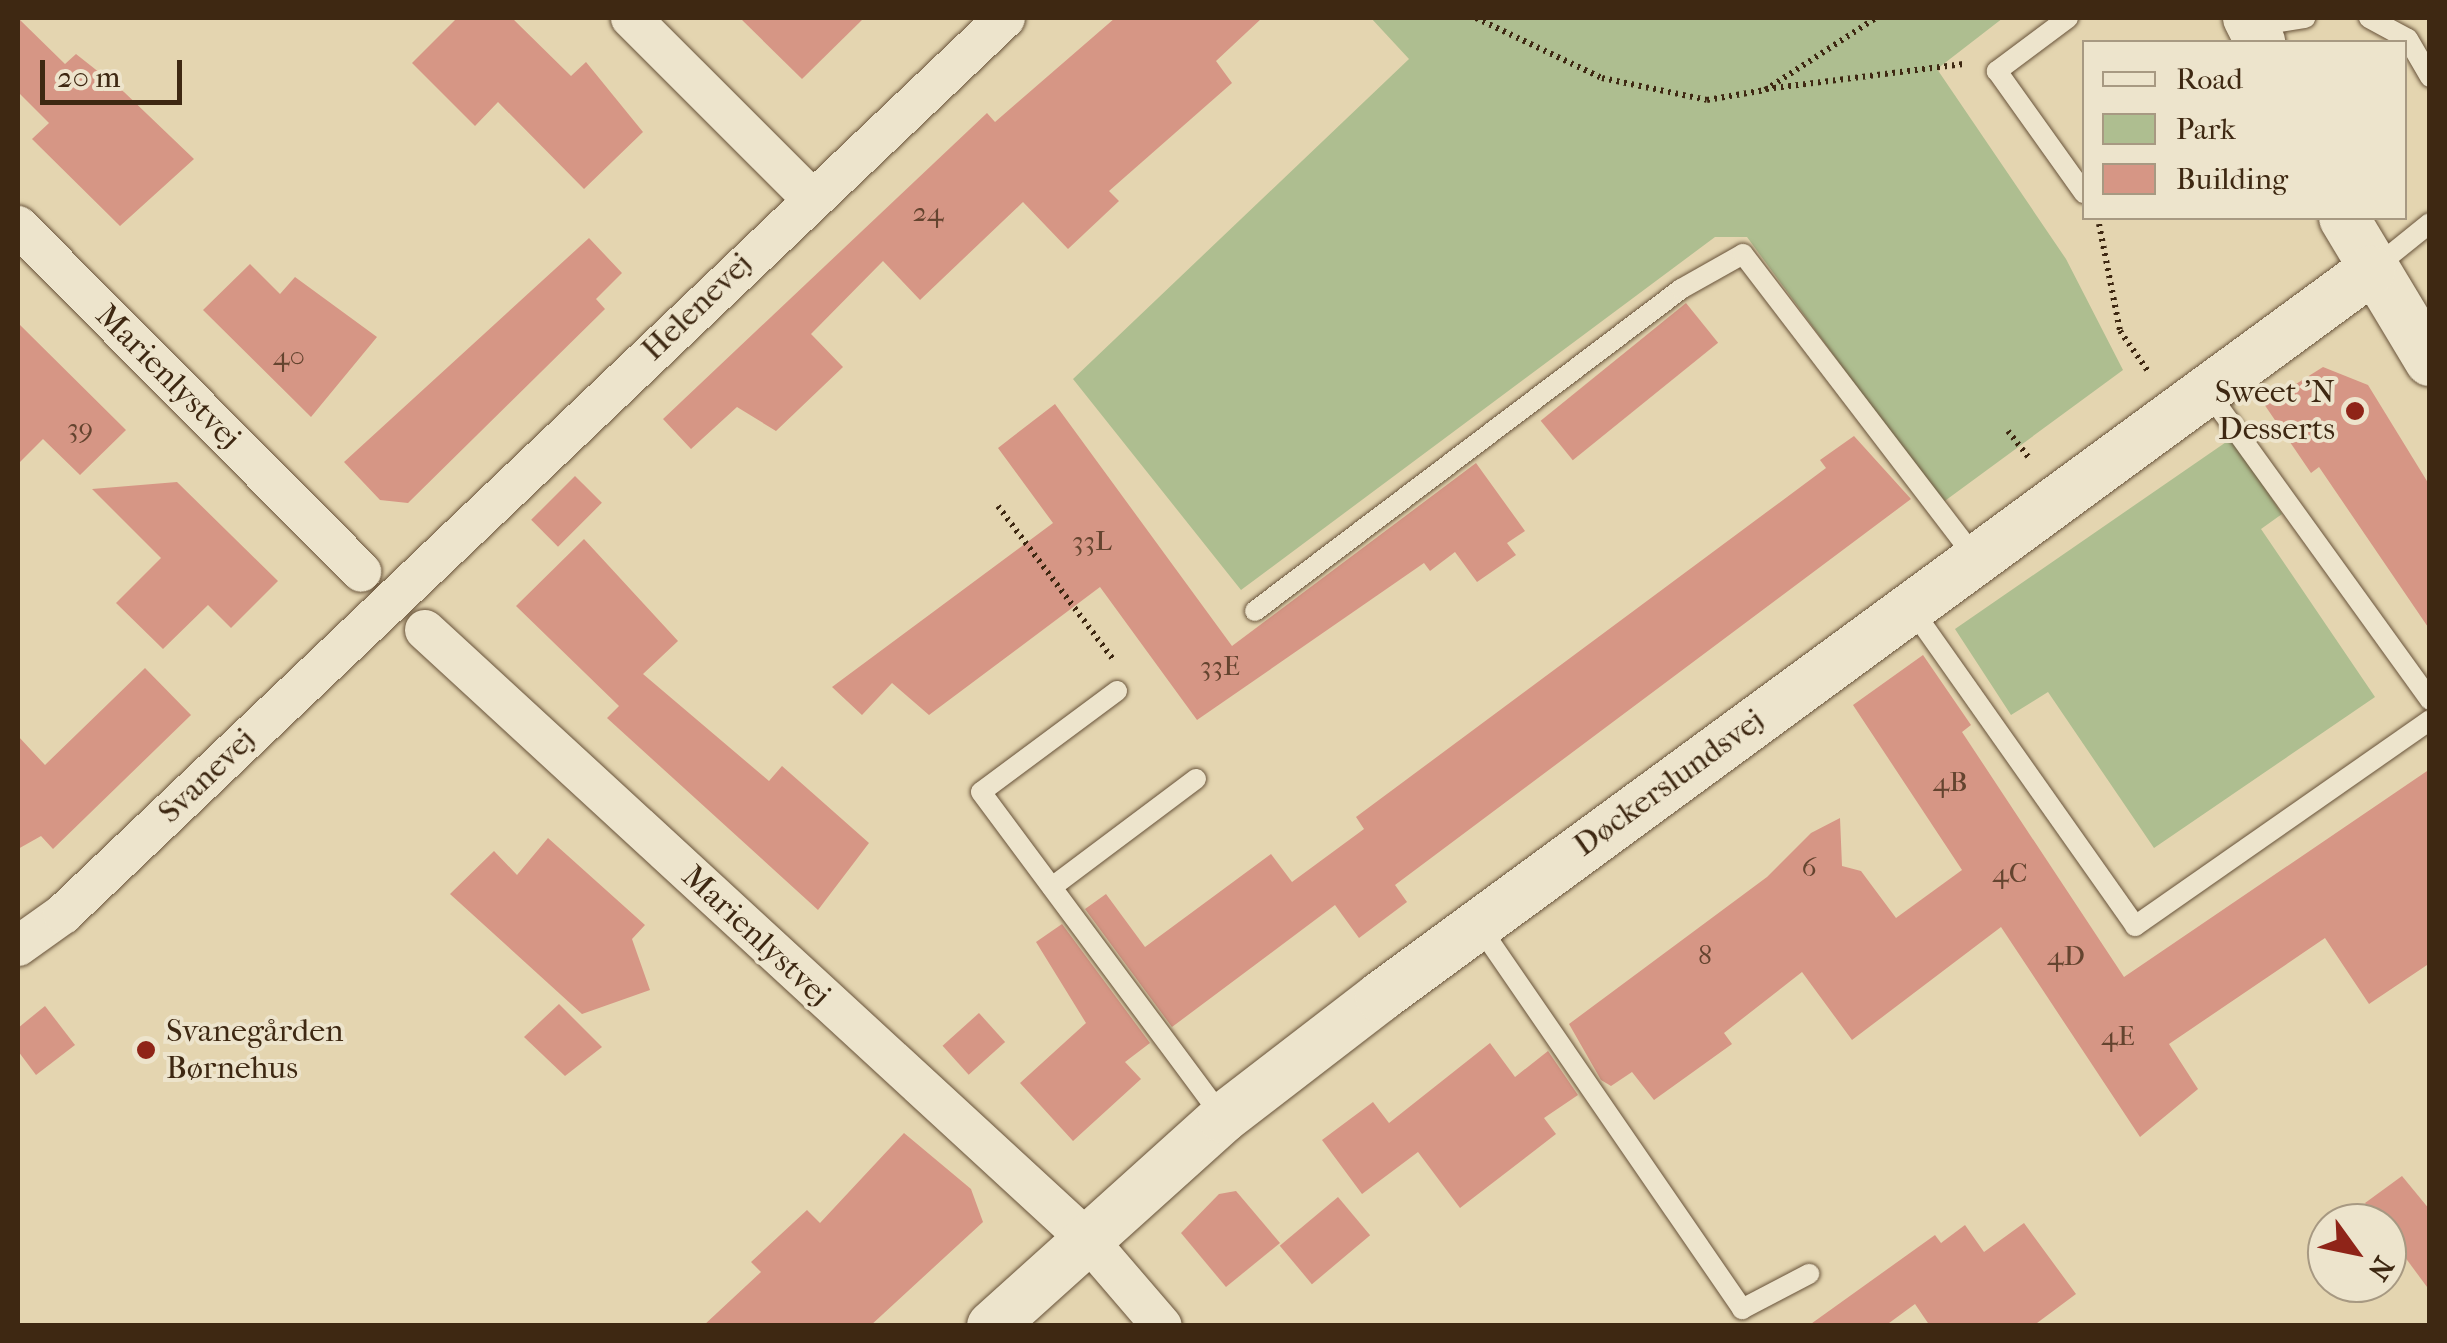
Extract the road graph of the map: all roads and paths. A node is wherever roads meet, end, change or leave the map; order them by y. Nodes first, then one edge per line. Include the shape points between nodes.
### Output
1 (631, 18) edge
2 (1005, 18) edge
3 (1476, 18) edge
4 (1876, 18) edge
5 (2068, 18) edge
6 (2305, 18) edge
7 (2370, 18) edge
8 (2253, 29) edge
9 (1947, 60) dead end
10 (2430, 77) edge
11 (1765, 90) junction
12 (2082, 190) edge
13 (811, 198) junction
14 (2098, 220) edge
15 (2345, 220) edge
16 (2430, 223) edge
17 (18, 226) edge
18 (2370, 271) junction
19 (2134, 352) dead end
20 (2430, 361) edge
21 (2208, 392) junction
22 (998, 506) dead end
23 (1976, 559) junction
24 (360, 572) dead end
25 (391, 599) joint
26 (1910, 606) junction
27 (1256, 612) dead end
28 (425, 630) dead end
29 (1117, 664) dead end
30 (1117, 690) dead end
31 (2430, 700) edge
32 (2430, 720) edge
33 (1196, 779) dead end
34 (1052, 887) junction
35 (1478, 924) junction
36 (18, 946) edge
37 (1224, 1118) junction
38 (1088, 1240) junction
39 (1809, 1274) dead end
40 (992, 1326) edge
41 (1162, 1326) edge

1 - 13 street
2 - 13 street, Helenevej
3 - 11 path via 1602,78 1706,100
4 - 11 path
5 - 12 lane via 1997,71
6 - 8 lane
7 - 10 lane via 2408,39
9 - 11 path
13 - 25 street, Helenevej
14 - 19 path via 2120,331
15 - 18 street
16 - 18 lane
17 - 24 street, Marienlystvej
18 - 20 street
18 - 21 street, Døckerslundsvej
21 - 23 street, Døckerslundsvej
21 - 31 lane
22 - 29 path
23 - 26 street, Døckerslundsvej
23 - 27 lane via 1743,254 1682,289
25 - 36 street, Svanevej via 63,914
26 - 32 lane via 2135,926
26 - 35 street, Døckerslundsvej
28 - 38 street, Marienlystvej
30 - 34 lane via 981,792
33 - 34 lane
34 - 37 lane
35 - 37 street, Døckerslundsvej
35 - 39 lane via 1742,1309
37 - 38 street, Døckerslundsvej
38 - 40 street, Døckerslundsvej
38 - 41 street, Marienlystvej

